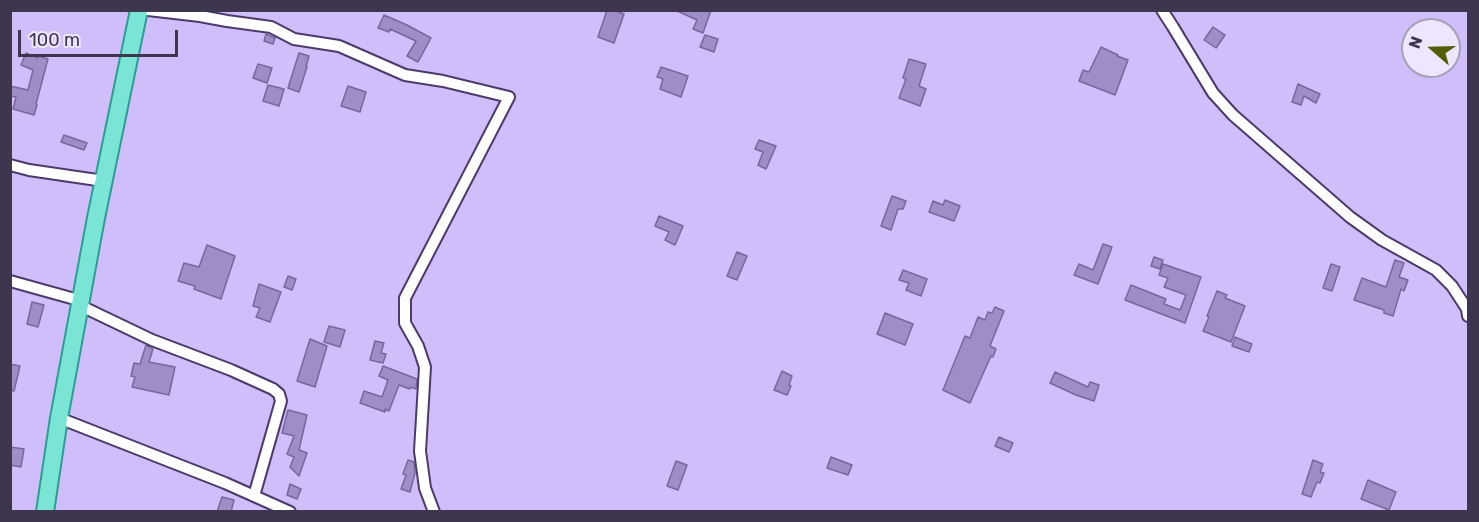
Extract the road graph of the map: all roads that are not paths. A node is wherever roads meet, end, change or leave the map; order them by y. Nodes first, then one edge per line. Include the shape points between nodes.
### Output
1 (140, 10) edge
2 (148, 10) edge
3 (1162, 10) edge
4 (10, 165) edge
5 (104, 181) junction
6 (10, 281) edge
7 (81, 303) junction
8 (1468, 316) edge
9 (59, 418) junction
10 (255, 496) junction
11 (45, 512) edge
12 (290, 512) edge
13 (434, 512) edge

1 - 5 main road
2 - 13 street via 271,27 294,39 339,46 405,75 509,97 405,298 405,323 424,367 420,451 425,488
3 - 8 street via 1212,93 1233,115 1350,217 1436,270 1452,286
4 - 5 street
5 - 7 main road
6 - 7 street
7 - 9 main road
7 - 10 street via 152,340 231,370 279,394 281,401
9 - 10 street
9 - 11 main road
10 - 12 street

